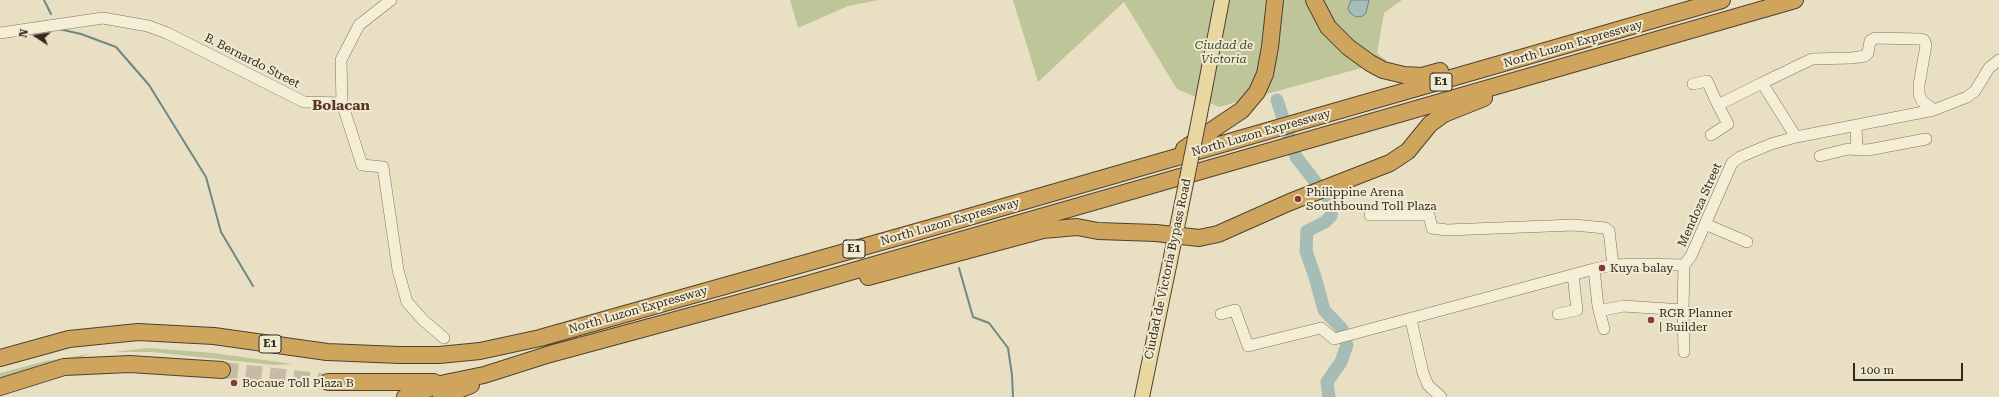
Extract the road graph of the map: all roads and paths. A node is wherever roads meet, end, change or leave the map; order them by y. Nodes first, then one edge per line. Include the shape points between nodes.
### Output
1 (391, 0) edge
2 (1222, 0) edge
3 (1274, 0) edge
4 (1314, 0) edge
5 (1722, 0) edge
6 (1795, 0) edge
7 (0, 33) edge
8 (1575, 43) junction
9 (1999, 60) edge
10 (1563, 66) junction
11 (1762, 83) junction
12 (1693, 84) dead end
13 (342, 103) junction
14 (1718, 105) junction
15 (1934, 110) junction
16 (1856, 126) junction
17 (1711, 135) dead end
18 (1796, 137) junction
19 (1926, 139) dead end
20 (1857, 150) junction
21 (1820, 156) dead end
22 (1168, 160) junction
23 (1370, 215) dead end
24 (1705, 224) junction
25 (1175, 236) junction
26 (1747, 242) dead end
27 (1613, 265) junction
28 (1684, 265) junction
29 (1594, 269) junction
30 (1573, 275) junction
31 (801, 286) junction
32 (1683, 310) junction
33 (1599, 311) junction
34 (1222, 314) dead end
35 (1558, 314) dead end
36 (1411, 320) junction
37 (1604, 329) dead end
38 (444, 338) dead end
39 (1684, 352) dead end
40 (0, 358) edge
41 (222, 370) tunnel mouth
42 (328, 382) tunnel mouth
43 (0, 387) edge
44 (443, 390) edge
45 (405, 397) edge
46 (1142, 397) edge
47 (1441, 397) edge

1 - 13 street via 359,25 341,60
2 - 25 main road, Ciudad de Victoria Bypass Road, bridge
3 - 22 highway via 1270,47 1265,74 1257,92 1242,110
4 - 8 highway via 1328,27 1348,47 1383,70 1404,75 1422,76 1498,55
5 - 8 highway, North Luzon Expressway / E1
6 - 10 highway, North Luzon Expressway / E1
7 - 13 street, B. Bernardo Street via 103,18 148,26 174,36 304,102
8 - 22 highway, North Luzon Expressway / E1
9 - 15 street, Mendoza Street via 1989,68 1975,91 1967,97
10 - 25 highway via 1444,114 1430,124 1408,151 1390,163 1218,234 1199,238
10 - 31 highway, North Luzon Expressway / E1
11 - 14 street
11 - 15 street via 1812,59 1865,56 1873,38 1920,39 1926,44 1919,94 1922,101
11 - 18 street
12 - 14 street via 1707,81
13 - 38 street via 362,165 383,168 398,270 407,302
14 - 17 street via 1728,124
15 - 16 street, Mendoza Street
16 - 18 street, Mendoza Street
16 - 20 street
18 - 24 street, Mendoza Street via 1759,148 1732,163
19 - 20 street
20 - 21 street via 1848,149
22 - 40 highway, North Luzon Expressway / E1 via 548,336 480,351 399,356 327,352 214,336 138,332 70,339
23 - 27 street via 1429,215 1432,228 1447,230 1574,225 1605,228 1609,231
24 - 26 street
24 - 28 street, Mendoza Street via 1691,256
25 - 31 highway via 1098,231 1077,227 1042,230 844,283
25 - 46 main road, Ciudad de Victoria Bypass Road
27 - 28 street, Mendoza Street
27 - 29 street, Mendoza Street
28 - 32 street
29 - 30 street, Mendoza Street
29 - 33 street
30 - 35 street via 1577,310
30 - 36 street, Mendoza Street
31 - 44 highway, North Luzon Expressway / E1 via 550,354
32 - 33 street via 1623,306
32 - 39 street
33 - 37 street
34 - 36 street, Mendoza Street via 1235,310 1248,346 1321,328 1334,339
36 - 47 street via 1423,373 1428,385
41 - 43 highway via 130,364 64,367
42 - 44 highway, North Luzon Expressway / E1
44 - 45 highway, North Luzon Expressway / E1

